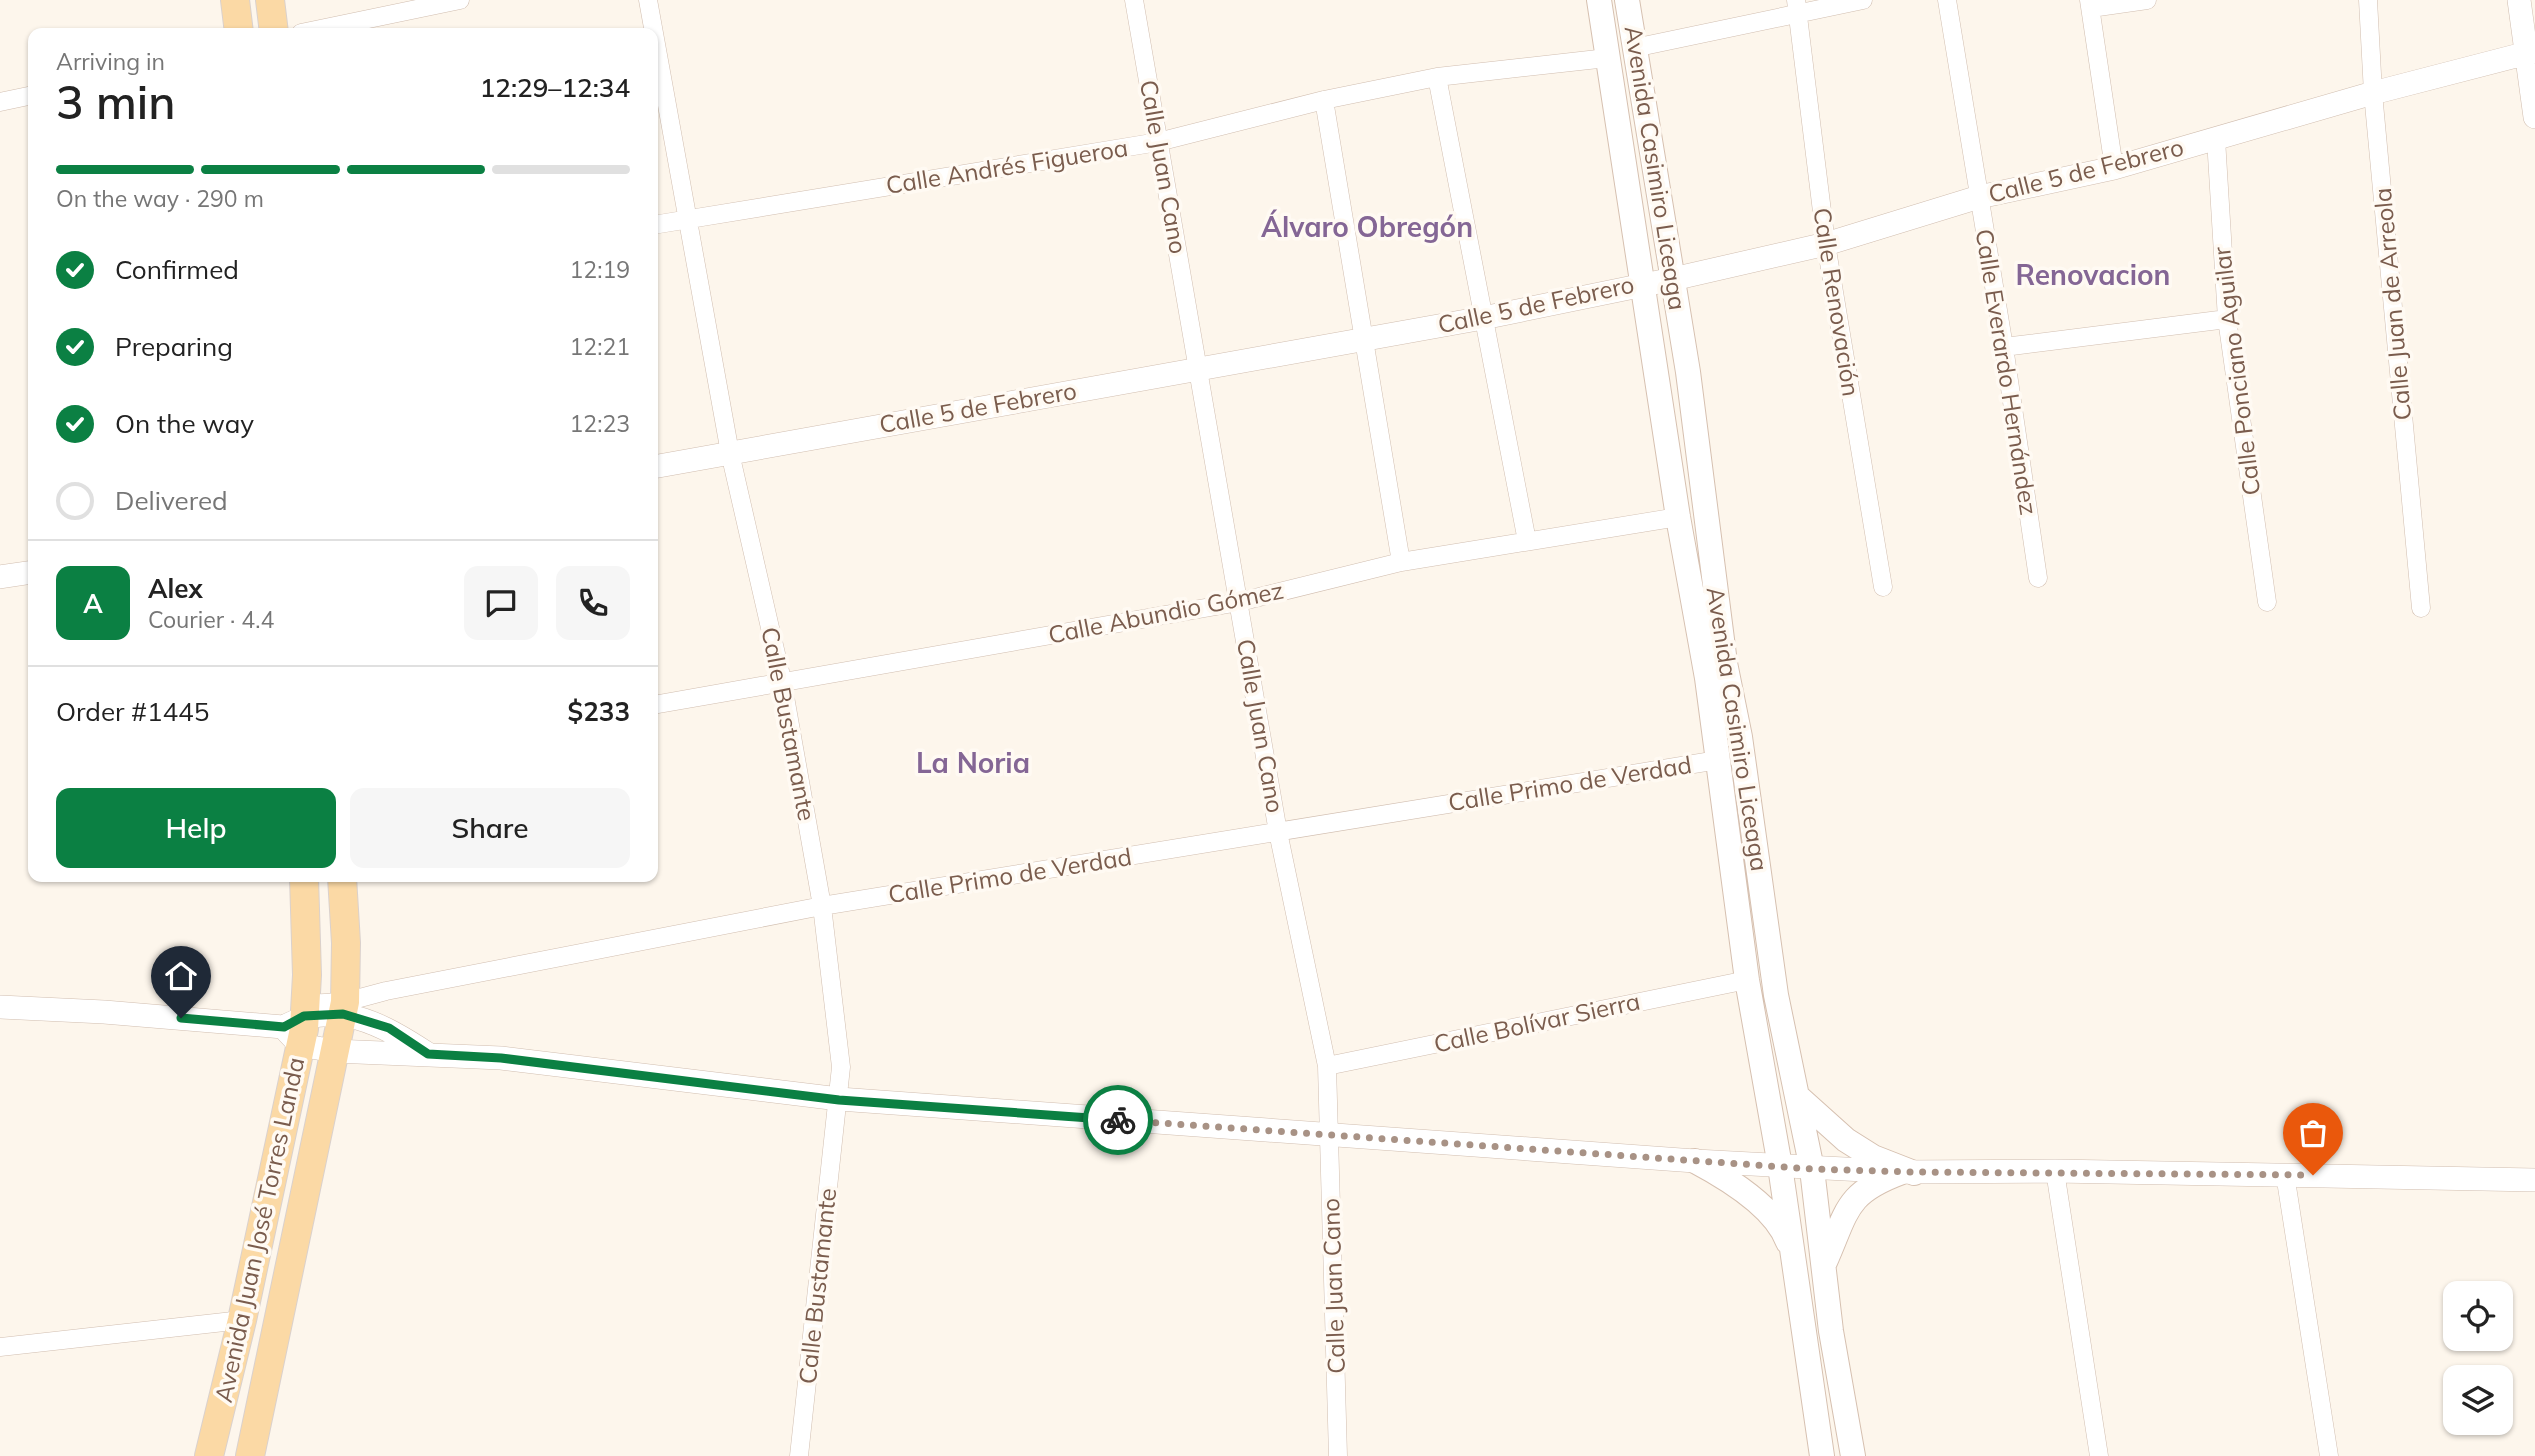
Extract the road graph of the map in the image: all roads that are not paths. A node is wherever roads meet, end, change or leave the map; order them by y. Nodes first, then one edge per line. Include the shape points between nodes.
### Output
1 (235, 0) edge
2 (270, 0) edge
3 (460, 0) edge
4 (648, 0) edge
5 (1134, 0) edge
6 (1600, 0) edge
7 (1627, 0) edge
8 (1863, 0) edge
9 (1947, 0) edge
10 (2147, 0) edge
11 (2368, 0) edge
12 (2519, 0) edge
13 (2090, 4) edge
14 (1797, 8) edge
15 (238, 28) edge
16 (273, 28) edge
17 (325, 28) edge
18 (653, 28) edge
19 (1634, 48) junction
20 (2531, 52) edge
21 (658, 54) edge
22 (1607, 58) junction
23 (1437, 77) junction
24 (2373, 93) junction
25 (28, 96) edge
26 (1324, 100) junction
27 (0, 102) edge
28 (2535, 117) edge
29 (2216, 139) junction
30 (1158, 142) junction
31 (2114, 168) junction
32 (1979, 197) junction
33 (688, 218) junction
34 (658, 224) edge
35 (1826, 244) junction
36 (1673, 279) junction
37 (1644, 283) junction
38 (1483, 318) junction
39 (2227, 319) junction
40 (1362, 338) junction
41 (2004, 347) junction
42 (1200, 368) junction
43 (730, 453) junction
44 (658, 466) edge
45 (1678, 517) junction
46 (1527, 541) junction
47 (1401, 562) junction
48 (28, 573) edge
49 (0, 577) edge
50 (2038, 578) dead end
51 (1883, 587) dead end
52 (1238, 602) junction
53 (2267, 602) dead end
54 (2421, 608) dead end
55 (782, 680) junction
56 (658, 704) edge
57 (1718, 760) junction
58 (1278, 832) junction
59 (304, 882) edge
60 (342, 882) edge
61 (822, 906) junction
62 (1746, 980) junction
63 (0, 1007) edge
64 (344, 1008) junction
65 (298, 1023) junction
66 (334, 1051) junction
67 (428, 1054) junction
68 (1327, 1066) junction
69 (1797, 1096) junction
70 (839, 1100) junction
71 (1329, 1136) junction
72 (1695, 1161) junction
73 (1780, 1166) junction
74 (1812, 1169) junction
75 (2055, 1171) junction
76 (1908, 1172) junction
77 (2285, 1174) junction
78 (2535, 1180) edge
79 (1794, 1260) junction
80 (1825, 1262) junction
81 (242, 1320) junction
82 (0, 1347) edge
83 (209, 1456) edge
84 (250, 1456) edge
85 (799, 1456) edge
86 (1338, 1456) edge
87 (1822, 1456) edge
88 (1853, 1456) edge
89 (2099, 1456) edge
90 (2329, 1456) edge

1 - 15 main road
2 - 16 main road
3 - 17 street
4 - 18 street, Calle Bustamante
5 - 30 street, Calle Juan Cano
6 - 22 main road, Avenida Casimiro Liceaga
7 - 19 main road, Avenida Casimiro Liceaga
8 - 14 street
9 - 32 street, Calle Everardo Hernández
10 - 13 street
11 - 24 street, Calle Juan de Arreola
12 - 20 street
13 - 31 street
14 - 19 street
14 - 35 street, Calle Renovación
19 - 36 main road, Avenida Casimiro Liceaga
20 - 24 street, Calle 5 de Febrero
20 - 28 street
21 - 33 street, Calle Bustamante
22 - 23 street, Calle Andrés Figueroa
22 - 37 main road, Avenida Casimiro Liceaga
23 - 26 street, Calle Andrés Figueroa
23 - 38 street
24 - 29 street, Calle 5 de Febrero
24 - 54 street, Calle Juan de Arreola
25 - 27 street
26 - 30 street, Calle Andrés Figueroa
26 - 40 street
29 - 31 street, Calle 5 de Febrero
29 - 39 street, Calle Ponciano Aguilar
30 - 33 street, Calle Andrés Figueroa
30 - 42 street, Calle Juan Cano
31 - 32 street, Calle 5 de Febrero
32 - 35 street, Calle 5 de Febrero
32 - 41 street, Calle Everardo Hernández
33 - 34 street, Calle Andrés Figueroa
33 - 43 street, Calle Bustamante
35 - 36 street, Calle 5 de Febrero
35 - 51 street, Calle Renovación
36 - 37 street, Calle 5 de Febrero
36 - 69 main road, Avenida Casimiro Liceaga via 1725,663 1740,737 1776,995
37 - 38 street, Calle 5 de Febrero
37 - 45 main road, Avenida Casimiro Liceaga
38 - 40 street, Calle 5 de Febrero
38 - 46 street
39 - 41 street
39 - 53 street, Calle Ponciano Aguilar
40 - 42 street, Calle 5 de Febrero
40 - 47 street
41 - 50 street, Calle Everardo Hernández
42 - 43 street, Calle 5 de Febrero
42 - 52 street, Calle Juan Cano
43 - 44 street, Calle 5 de Febrero
43 - 55 street, Calle Bustamante
45 - 46 street, Calle Abundio Gómez
45 - 57 main road, Avenida Casimiro Liceaga
46 - 47 street, Calle Abundio Gómez
47 - 52 street, Calle Abundio Gómez
48 - 49 street
52 - 55 street, Calle Abundio Gómez
52 - 58 street, Calle Juan Cano
55 - 56 street, Calle Abundio Gómez
55 - 61 street, Calle Bustamante
57 - 58 street, Calle Primo de Verdad
57 - 62 main road, Avenida Casimiro Liceaga
58 - 61 street, Calle Primo de Verdad
58 - 68 street, Calle Juan Cano
59 - 65 main road, Avenida Juan José Torres Landa
60 - 64 main road, Avenida Juan José Torres Landa
61 - 64 street, Calle Primo de Verdad via 386,991
61 - 70 street, Calle Bustamante via 841,1067
62 - 68 street, Calle Bolívar Sierra
62 - 73 main road, Avenida Casimiro Liceaga
63 - 65 street
64 - 65 street
64 - 66 main road, Avenida Juan José Torres Landa
64 - 67 street via 389,1028
65 - 66 street
65 - 81 main road, Avenida Juan José Torres Landa
66 - 67 street
66 - 84 main road, Avenida Juan José Torres Landa
67 - 70 street via 501,1058
68 - 71 street, Calle Juan Cano
69 - 74 main road, Avenida Casimiro Liceaga
69 - 76 main road via 1846,1140
70 - 71 street
70 - 85 street, Calle Bustamante
71 - 72 street
71 - 86 street, Calle Juan Cano
72 - 73 street
72 - 79 main road via 1732,1181 1755,1202 1786,1237
73 - 74 street
73 - 79 main road, Avenida Casimiro Liceaga
74 - 76 street
74 - 80 main road, Avenida Casimiro Liceaga
75 - 76 street
75 - 77 street
75 - 89 street
76 - 80 main road via 1871,1184 1851,1202
77 - 78 street
77 - 90 street
79 - 87 main road, Avenida Casimiro Liceaga
80 - 88 main road, Avenida Casimiro Liceaga via 1831,1331
81 - 82 street
81 - 83 main road, Avenida Juan José Torres Landa

